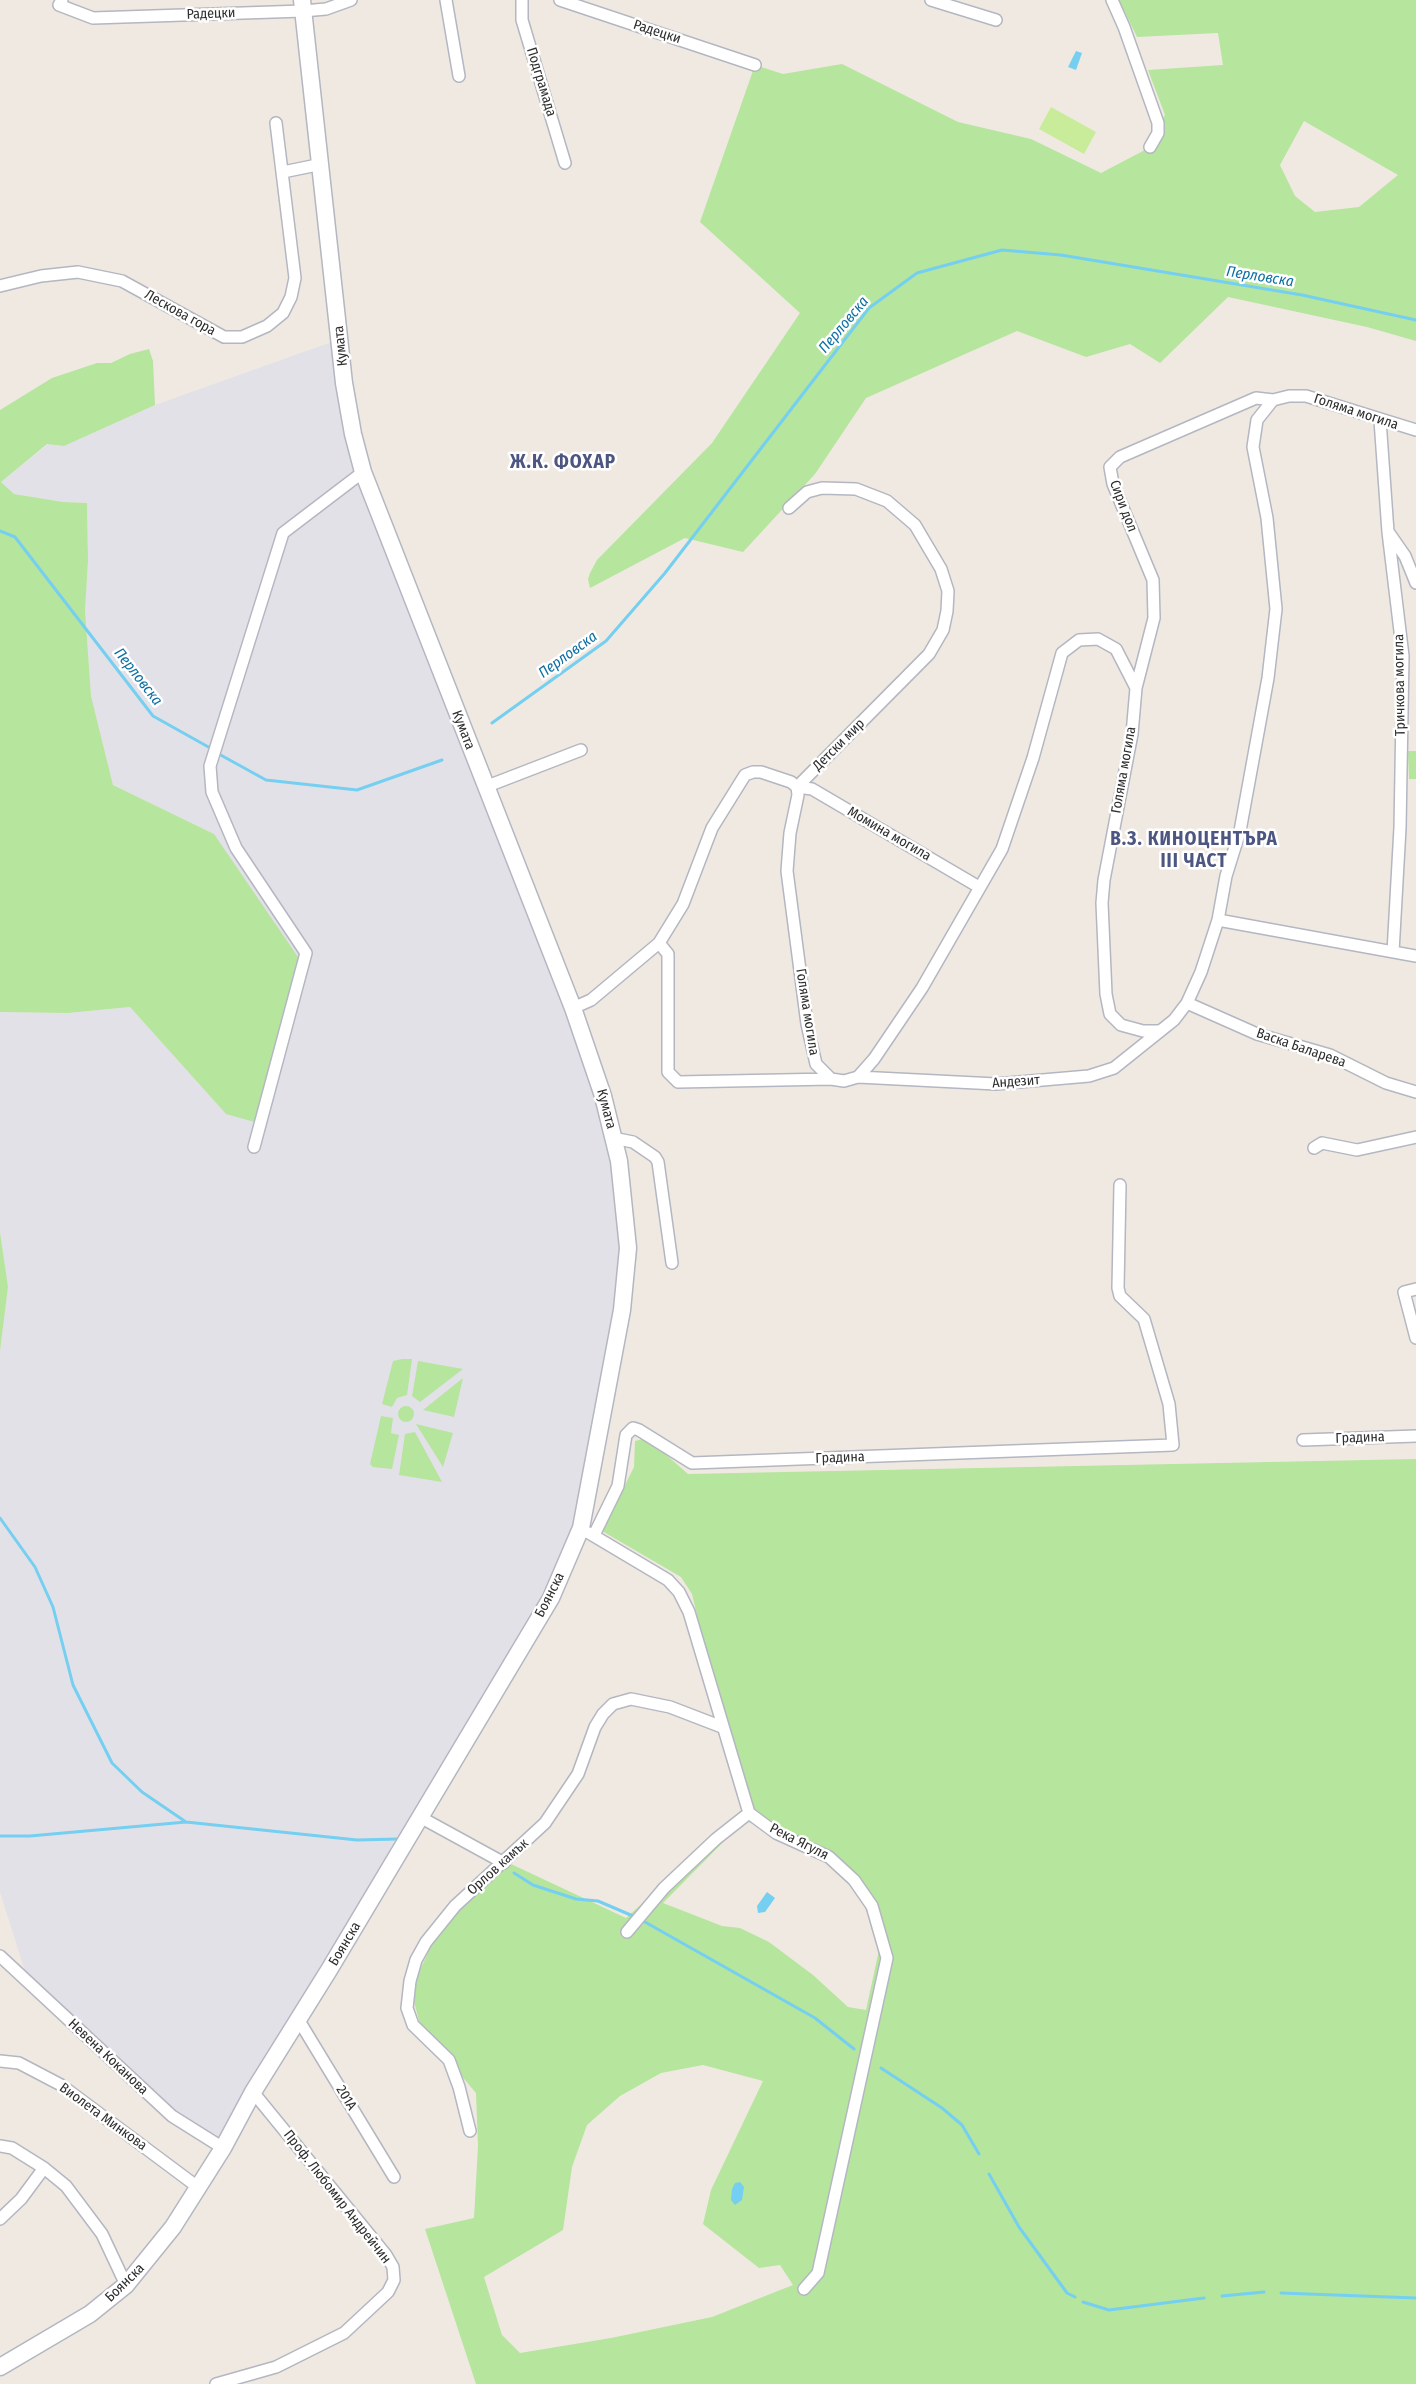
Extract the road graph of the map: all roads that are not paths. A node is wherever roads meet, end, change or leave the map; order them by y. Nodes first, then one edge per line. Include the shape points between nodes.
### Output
1 (62, 0) edge
2 (351, 0) edge
3 (446, 0) edge
4 (522, 0) edge
5 (560, 0) edge
6 (931, 0) edge
7 (1112, 0) edge
8 (302, 6) edge
9 (996, 20) dead end
10 (755, 64) dead end
11 (459, 76) dead end
12 (276, 123) dead end
13 (1150, 147) dead end
14 (565, 163) dead end
15 (322, 164) junction
16 (283, 172) junction
17 (0, 286) edge
18 (1273, 400) junction
19 (1380, 420) junction
20 (1416, 430) edge
21 (363, 472) junction
22 (789, 508) dead end
23 (1388, 532) junction
24 (1416, 583) edge
25 (1136, 688) junction
26 (581, 750) dead end
27 (485, 787) junction
28 (797, 787) junction
29 (980, 887) junction
30 (1218, 920) junction
31 (659, 943) junction
32 (1393, 952) junction
33 (1416, 956) edge
34 (1187, 1003) junction
35 (573, 1008) junction
36 (1158, 1031) junction
37 (858, 1077) junction
38 (831, 1079) junction
39 (1416, 1092) edge
40 (1416, 1137) edge
41 (613, 1138) junction
42 (254, 1147) dead end
43 (1314, 1148) dead end
44 (1120, 1185) dead end
45 (672, 1263) dead end
46 (1416, 1289) edge
47 (1416, 1338) edge
48 (1416, 1436) edge
49 (1303, 1440) dead end
50 (594, 1452) joint
51 (588, 1532) junction
52 (722, 1727) junction
53 (749, 1812) junction
54 (420, 1817) junction
55 (504, 1862) junction
56 (627, 1932) dead end
57 (0, 1956) edge
58 (298, 2019) junction
59 (0, 2061) edge
60 (253, 2092) junction
61 (470, 2131) dead end
62 (0, 2146) edge
63 (223, 2148) junction
64 (44, 2168) junction
65 (394, 2177) dead end
66 (198, 2188) junction
67 (0, 2219) edge
68 (126, 2285) junction
69 (804, 2289) dead end
70 (0, 2367) edge
71 (216, 2384) edge

1 - 8 street, Радецки via 59,5 93,18
2 - 8 street, Радецки via 326,10
3 - 11 street
4 - 14 street, Подграмада via 522,20
5 - 10 street, Радецки
6 - 9 street
7 - 13 street via 1158,123 1158,133
8 - 15 main road, Кумата
12 - 16 street, Лескова гора
15 - 16 street
15 - 21 main road, Кумата via 344,383
16 - 17 street, Лескова гора via 295,278 291,297 283,313 267,326 242,337 224,337 122,281 102,276 78,272
18 - 19 street, Голяма могила via 1306,396
18 - 25 street, Сири дол via 1256,398 1120,458 1110,467 1113,484 1152,580 1154,618
18 - 30 street via 1257,420 1253,448 1267,518 1276,609 1255,751
19 - 20 street, Голяма могила
19 - 23 street, Тричкова могила
21 - 27 main road, Кумата
21 - 42 street via 283,533 210,766 212,792 236,848 306,953
22 - 28 street, Детски мир via 807,492 822,488 856,489 887,501 915,525 941,569 948,591 948,611 943,630 929,654
23 - 24 street via 1405,556
23 - 32 street, Тричкова могила via 1403,656 1400,828
25 - 29 street via 1116,649 1098,639 1079,640 1062,653 1034,758 1005,840
25 - 36 street, Голяма могила via 1132,734 1110,840 1103,895 1106,994 1110,1014 1121,1025 1143,1032
26 - 27 street
27 - 35 main road, Кумата
28 - 29 street, Момина могила via 812,789
28 - 31 street via 761,772 745,775 712,828 683,904
28 - 38 street, Голяма могила via 787,871 807,1024 816,1064
29 - 37 street via 922,988
30 - 32 street
30 - 34 street
31 - 35 street via 590,1000
31 - 38 street via 668,954 668,1072 678,1082
32 - 33 street
34 - 36 street via 1174,1020
34 - 39 street, Васка Баларева via 1257,1034 1330,1055 1386,1083
35 - 41 main road, Кумата via 603,1096
36 - 37 street, Андезит via 1114,1068 1089,1076 996,1084
37 - 38 street via 844,1081
40 - 43 street via 1357,1150 1322,1143
41 - 45 street via 633,1142 658,1162
41 - 50 main road, Кумата via 619,1161 628,1248 622,1310
44 - 51 street, Градина via 1118,1288 1120,1296 1144,1319 1164,1380 1173,1445 692,1463 633,1428 626,1435 618,1486
46 - 47 street via 1404,1292
48 - 49 street, Градина
50 - 51 main road, Боянска
51 - 52 street via 668,1580 679,1592 689,1612
51 - 54 main road, Боянска
52 - 53 street
52 - 55 street, Орлов камък via 641,1701 631,1699 613,1704 595,1727 578,1774 545,1824
53 - 56 street via 664,1888
53 - 69 street, Река Ягуля via 776,1833 829,1856 854,1880 872,1906 887,1958 818,2273
54 - 55 street
54 - 58 main road, Боянска
55 - 61 street, Орлов камък via 440,1924 416,1960 410,1981 407,2008 413,2025 449,2060
57 - 63 street, Невена Коканова via 172,2116
58 - 60 main road, Боянска
58 - 65 street, 201А
59 - 66 street, Виолета Минкова via 19,2063 61,2085
60 - 63 main road, Боянска
60 - 71 street, Проф. Любомир Андрейчин via 386,2255 393,2267 394,2280 388,2292 344,2333 276,2366
62 - 64 street via 12,2148
63 - 66 main road, Боянска
64 - 67 street via 21,2199
64 - 68 street via 66,2186 102,2234
66 - 68 main road, Боянска via 173,2227
68 - 70 main road, Боянска via 90,2314

